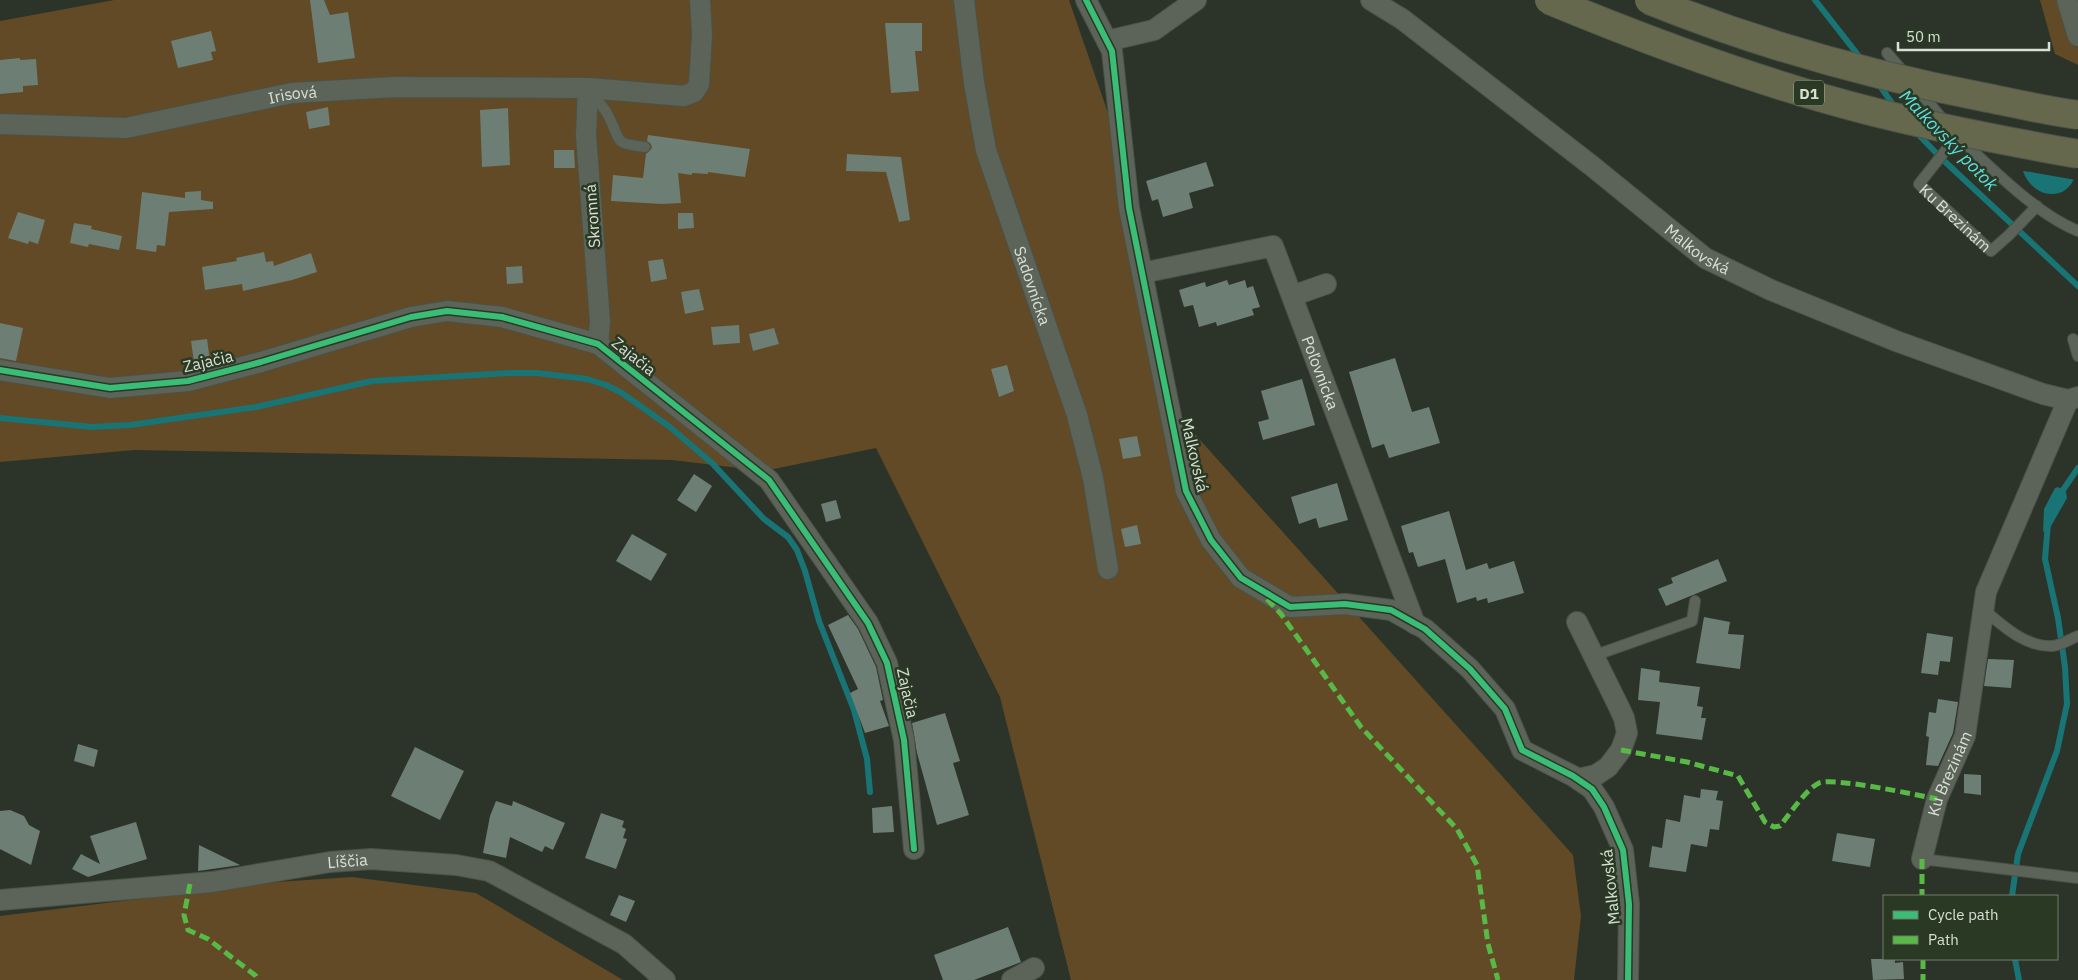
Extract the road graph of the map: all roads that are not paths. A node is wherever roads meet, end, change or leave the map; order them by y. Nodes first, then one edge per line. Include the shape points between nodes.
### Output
1 (700, 0) edge
2 (964, 0) edge
3 (1086, 0) edge
4 (1196, 0) edge
5 (1371, 0) edge
6 (1549, 0) edge
7 (1649, 0) edge
8 (2067, 0) edge
9 (2078, 36) edge
10 (1107, 41) junction
11 (1887, 53) dead end
12 (588, 88) junction
13 (2078, 116) edge
14 (0, 124) edge
15 (1957, 136) junction
16 (645, 147) dead end
17 (2078, 154) edge
18 (2037, 206) junction
19 (2078, 231) edge
20 (1142, 273) junction
21 (1326, 284) dead end
22 (1292, 296) junction
23 (2072, 339) dead end
24 (598, 344) junction
25 (2078, 356) edge
26 (0, 370) edge
27 (2073, 398) edge
28 (1108, 569) dead end
29 (1695, 602) dead end
30 (1983, 610) junction
31 (1576, 622) dead end
32 (1415, 624) junction
33 (2076, 637) edge
34 (1593, 656) junction
35 (1578, 779) junction
36 (914, 849) dead end
37 (1922, 859) joint
38 (2078, 878) edge
39 (0, 900) edge
40 (1034, 968) dead end
41 (666, 980) edge
42 (1012, 980) edge
43 (1628, 980) edge

1 - 12 street via 699,84 694,92 684,96
2 - 28 street, Sadovnícka via 986,150 1077,415 1093,478
3 - 10 street, Malkovská
4 - 10 street via 1154,30
5 - 27 street, Malkovská via 1402,19 1705,258 1771,290 1896,341 2043,394
6 - 17 highway, D1, bridge via 1678,52 1872,112 1981,137
7 - 13 highway, D1, bridge via 1761,40 1850,66
8 - 9 street
10 - 20 street, Malkovská via 1112,51 1129,208
11 - 15 lane
12 - 14 street, Irisová via 394,87 292,94 126,128
12 - 16 lane via 609,116 621,142
12 - 24 street, Skromná via 586,135 600,322
15 - 18 lane
15 - 18 lane, Ku Brezinám via 1919,184 1991,251
18 - 19 lane
20 - 22 street, Poľovnícka via 1273,246
20 - 32 street, Malkovská via 1186,491 1211,540 1240,578 1290,607 1345,604 1391,610
21 - 22 street
22 - 32 street, Poľovnícka
23 - 25 lane
24 - 26 street, Zajačia via 502,317 447,311 411,317 188,381 110,388
24 - 36 street, Zajačia via 769,480 868,623 887,663 904,740
27 - 30 street, Ku Brezinám via 1986,592
29 - 34 lane via 1692,621
30 - 33 lane via 2010,632 2032,643 2053,646
30 - 37 street, Ku Brezinám via 1965,736 1937,799
31 - 34 street
32 - 35 street, Malkovská via 1470,669 1505,709 1522,750
34 - 35 street via 1624,718 1627,733 1621,750 1608,767
35 - 43 street, Malkovská via 1592,789 1604,807 1623,850 1629,904
37 - 38 lane, Ku Brezinám
39 - 41 street, Líščia via 212,882 330,862 371,859 456,865 489,871 624,944
40 - 42 street

